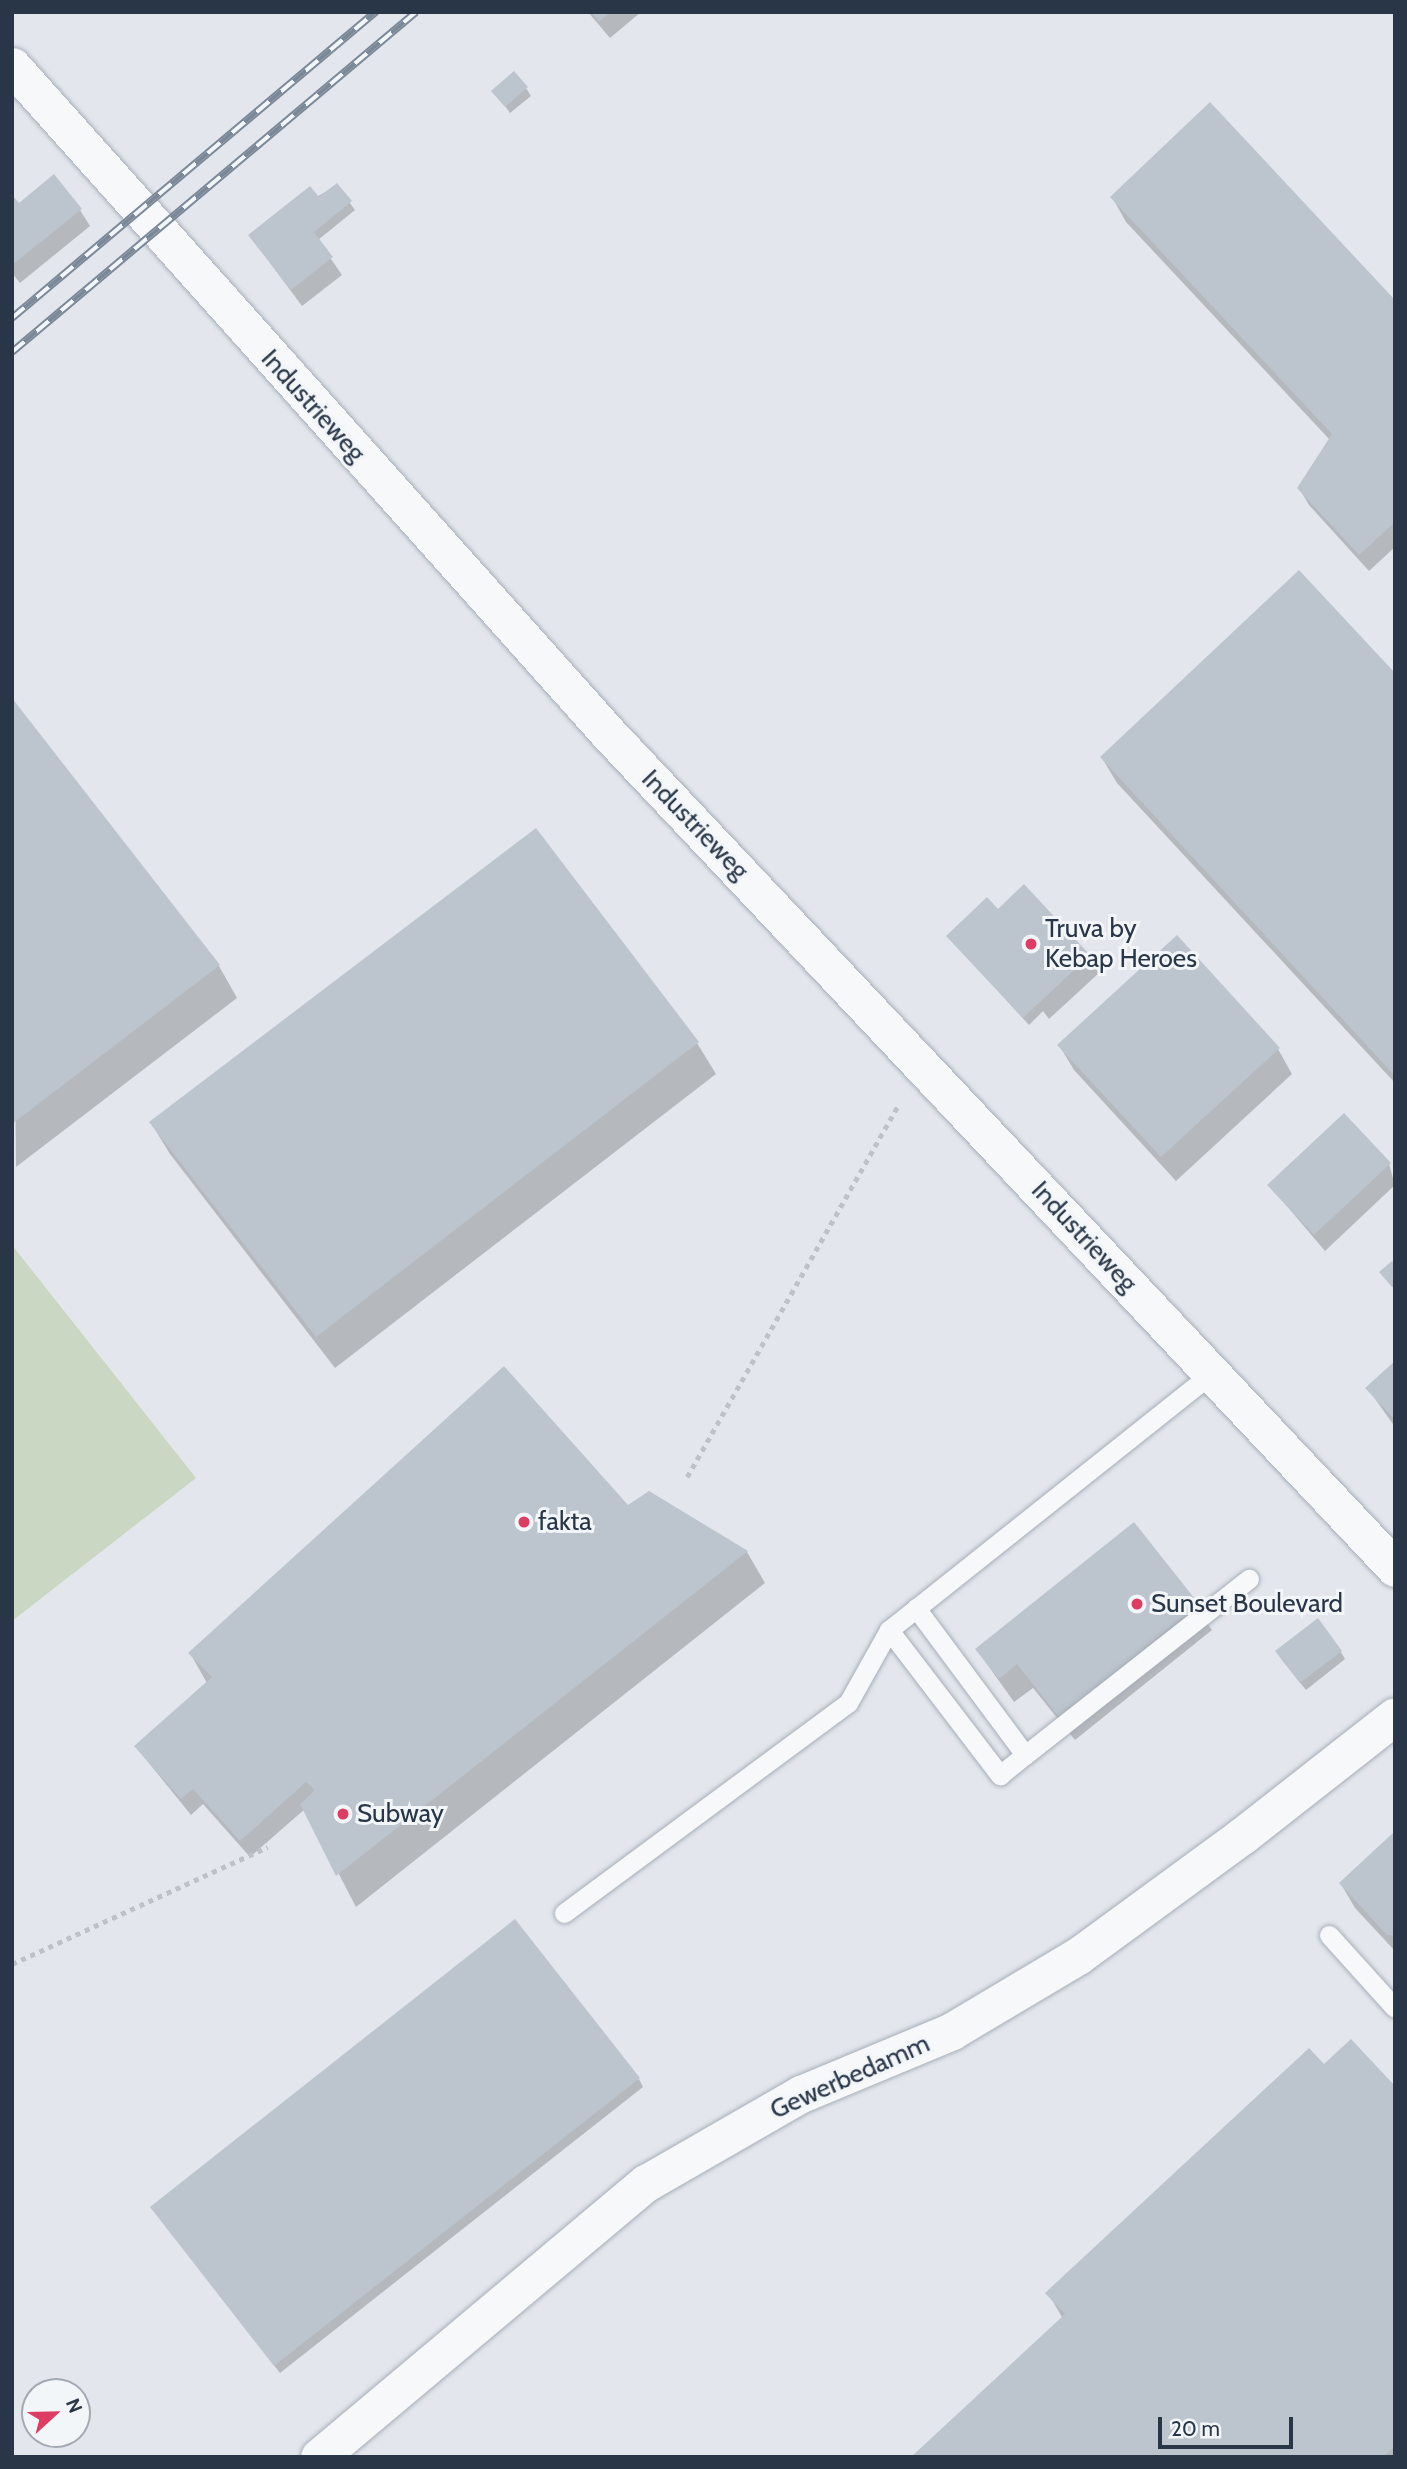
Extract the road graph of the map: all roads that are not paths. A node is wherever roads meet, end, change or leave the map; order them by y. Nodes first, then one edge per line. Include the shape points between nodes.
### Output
1 (12, 66) edge
2 (1212, 1373) junction
3 (1395, 1568) edge
4 (1249, 1579) dead end
5 (916, 1608) junction
6 (889, 1630) junction
7 (1395, 1716) edge
8 (1025, 1755) junction
9 (564, 1913) dead end
10 (1329, 1935) dead end
11 (1395, 2008) edge
12 (319, 2457) edge

1 - 2 street, Industrieweg via 607,732
2 - 3 street, Industrieweg
2 - 5 lane
4 - 8 lane
5 - 6 lane
5 - 8 lane
6 - 8 lane via 1000,1775
6 - 9 lane via 848,1703
7 - 12 street, Gewerbedamm via 1078,1956 952,2031 801,2094 646,2183
10 - 11 lane

